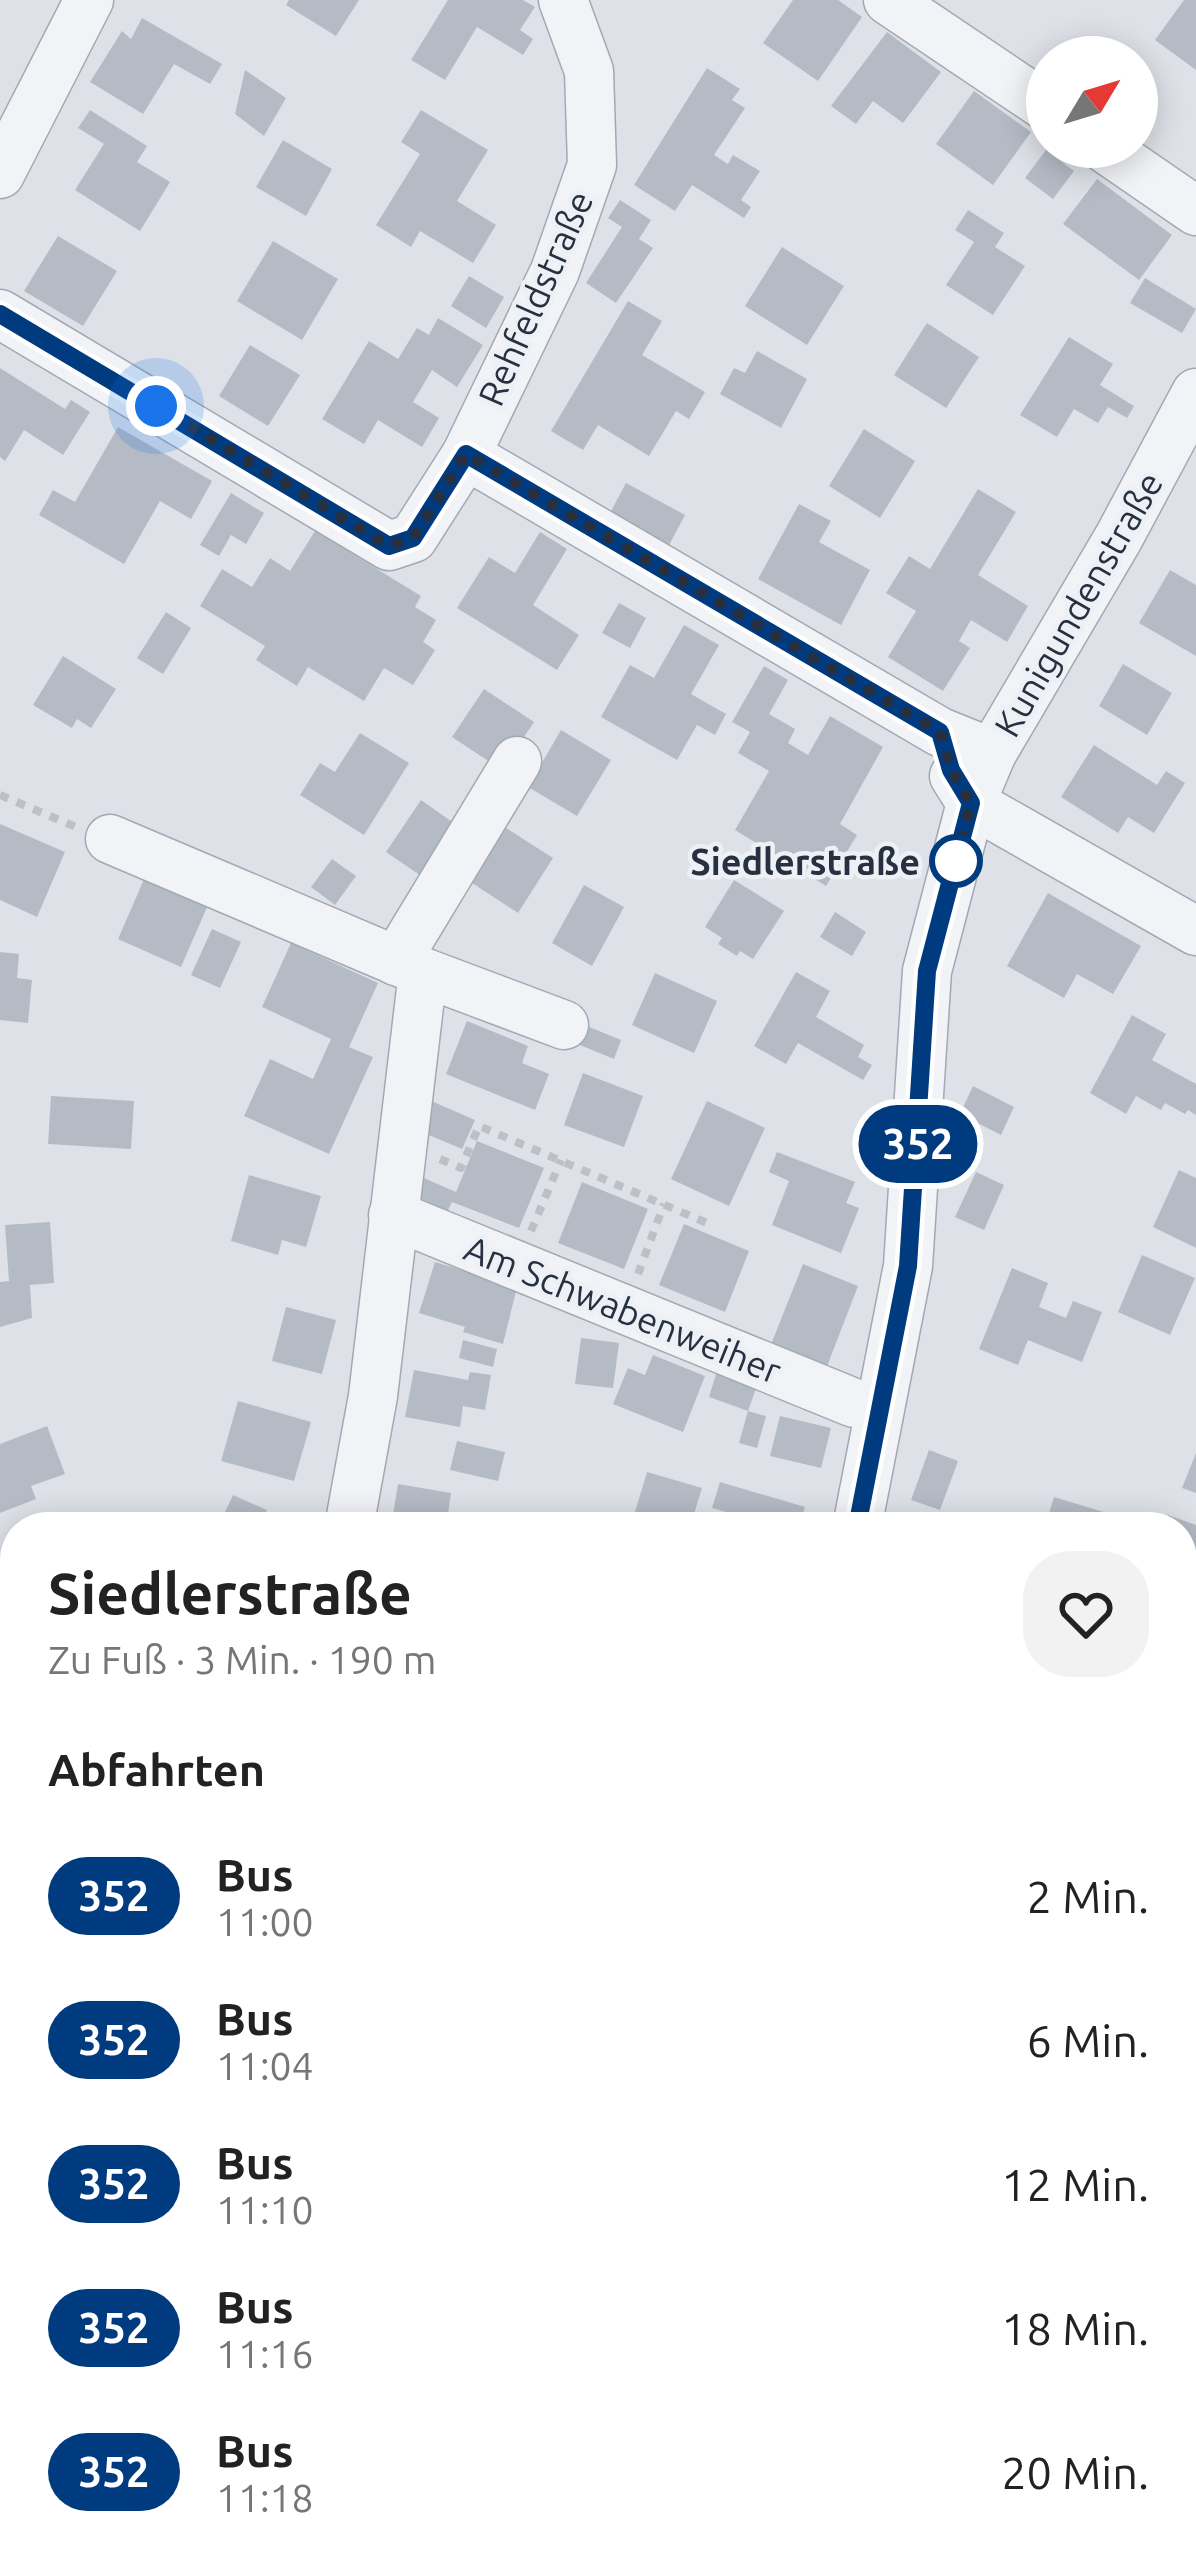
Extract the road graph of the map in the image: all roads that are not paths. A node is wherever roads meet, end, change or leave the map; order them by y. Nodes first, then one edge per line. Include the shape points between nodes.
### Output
1 (89, 0) edge
2 (562, 0) edge
3 (888, 0) edge
4 (1026, 93) edge
5 (1133, 168) edge
6 (0, 174) edge
7 (1196, 211) edge
8 (0, 314) edge
9 (1196, 393) edge
10 (466, 454) junction
11 (940, 732) junction
12 (992, 753) junction
13 (517, 761) dead end
14 (971, 803) junction
15 (110, 839) road end
16 (1196, 931) edge
17 (409, 966) junction
18 (564, 1024) dead end
19 (393, 1215) junction
20 (854, 1403) dead end
21 (352, 1512) edge
22 (860, 1512) edge

1 - 6 street
2 - 10 street, Rehfeldstraße via 590,71 592,165 555,272
3 - 4 street
5 - 7 street
8 - 10 street, Rehfeldstraße via 389,546 413,538
9 - 12 street, Kunigundenstraße
10 - 11 street
11 - 12 street
11 - 14 street
12 - 14 street, Kunigundenstraße
13 - 17 street
14 - 16 street
14 - 22 street, Kunigundenstraße via 927,971 908,1266
15 - 17 street
17 - 18 street
17 - 19 street
19 - 20 street, Am Schwabenweiher
19 - 21 street

